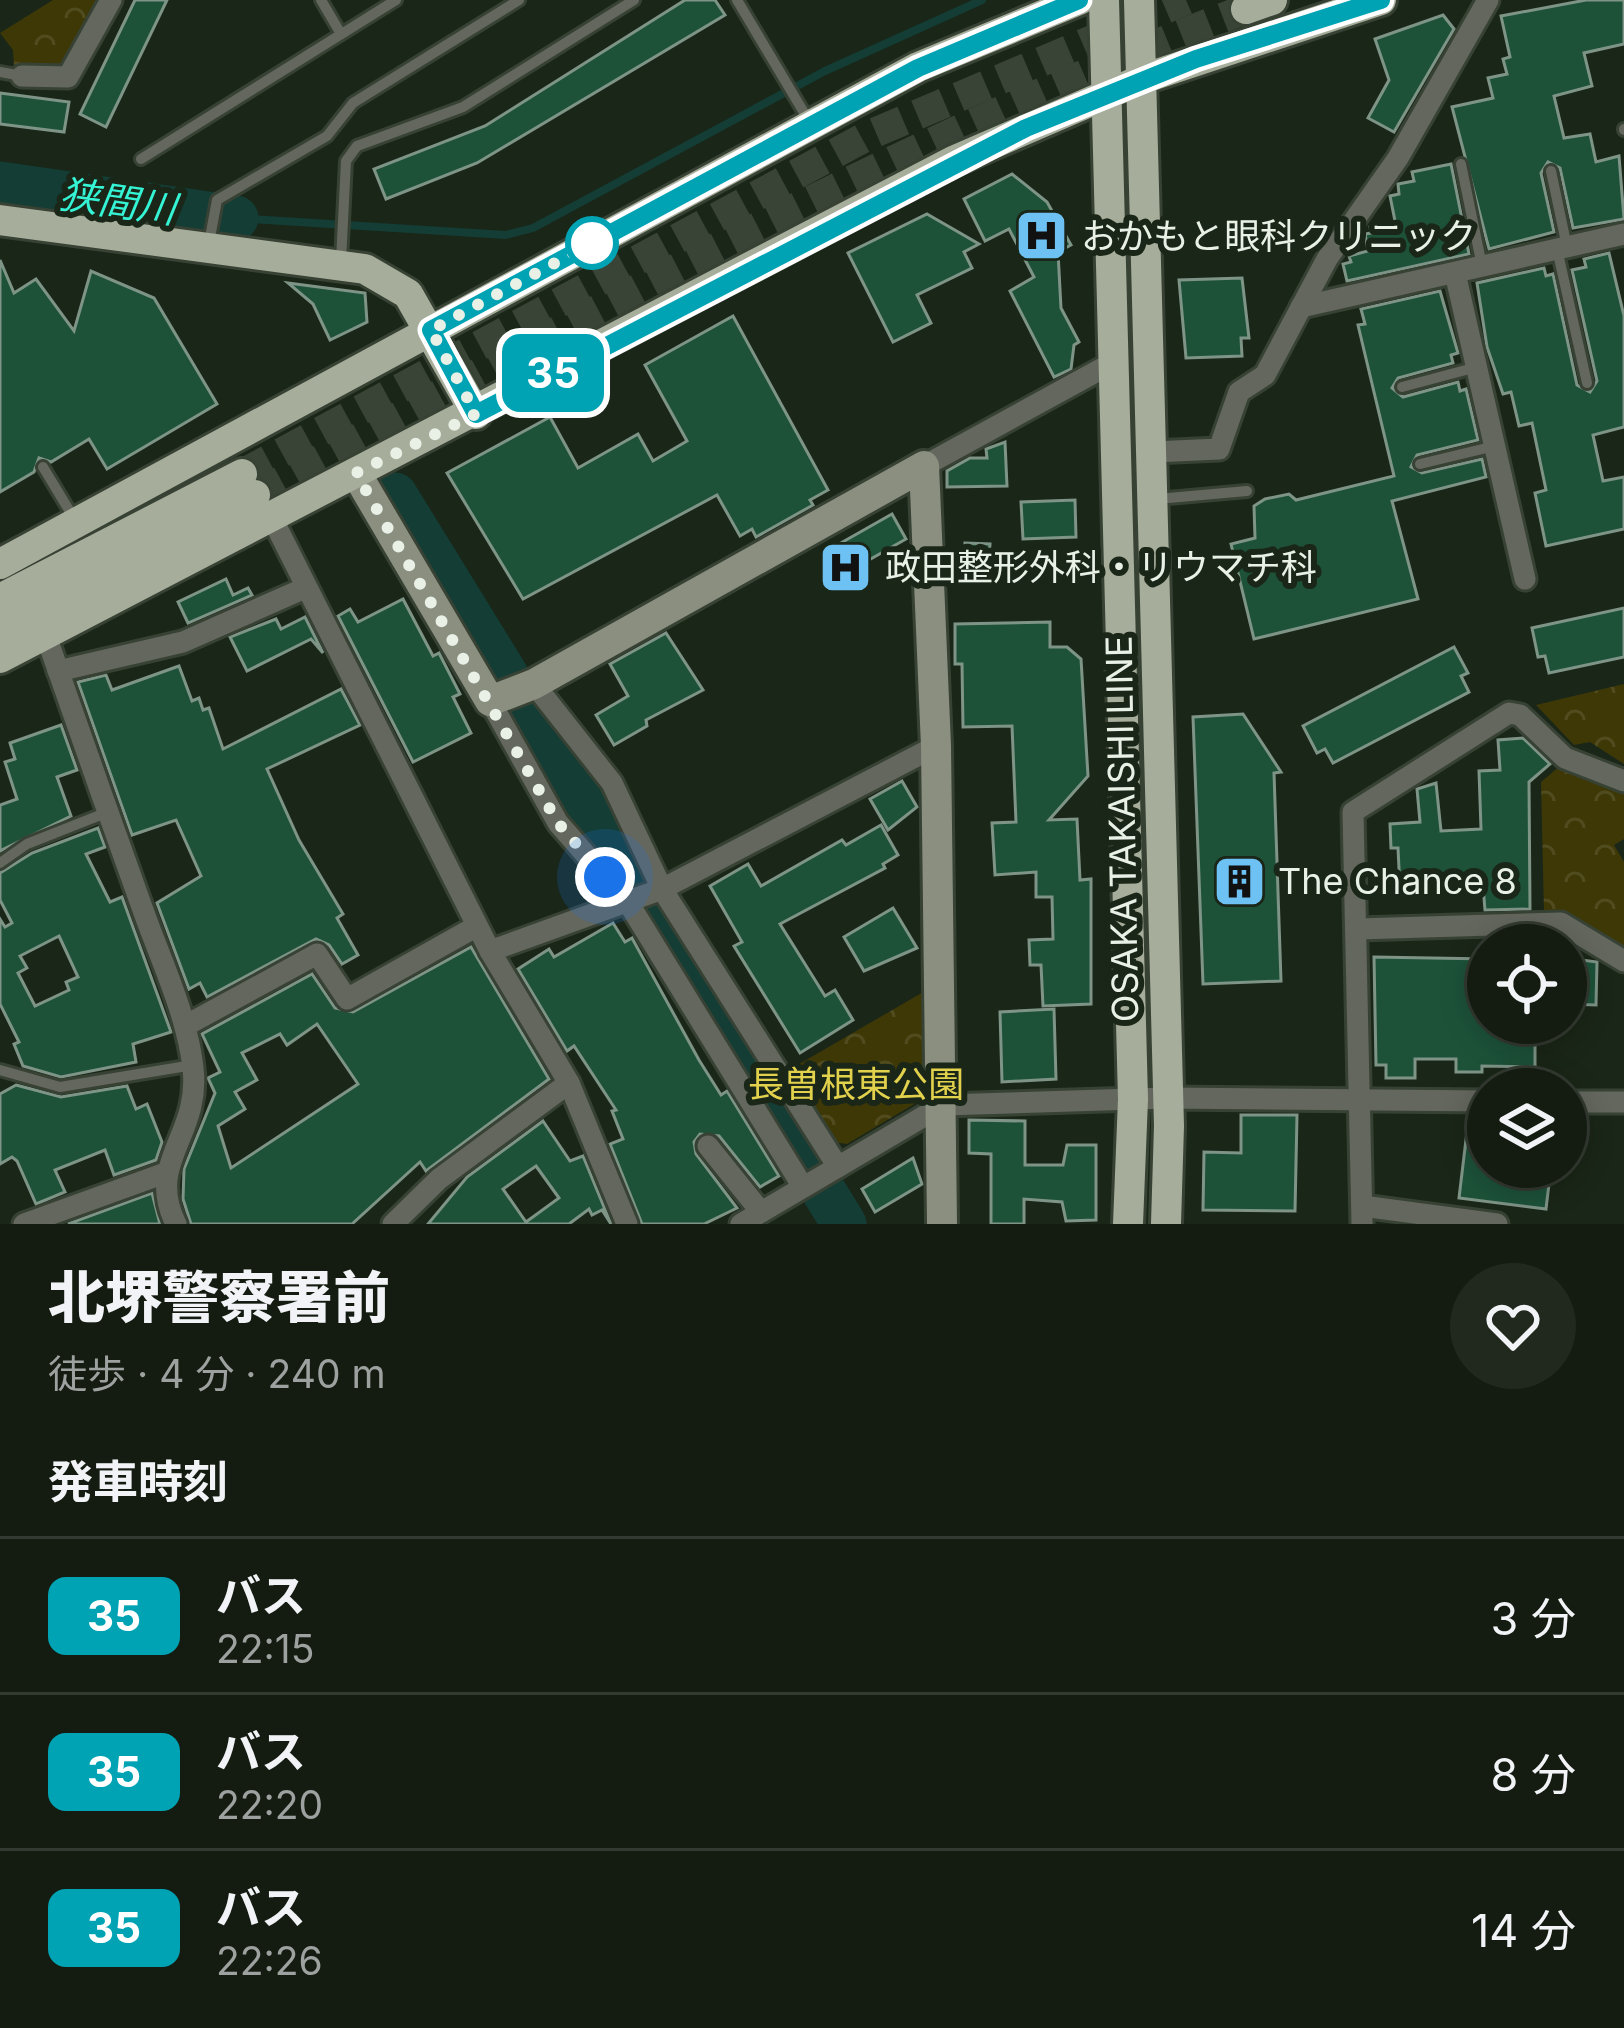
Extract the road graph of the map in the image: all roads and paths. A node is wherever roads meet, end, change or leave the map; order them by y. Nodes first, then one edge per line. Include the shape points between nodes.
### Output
1 (111, 0) edge
2 (321, 0) edge
3 (396, 0) edge
4 (519, 0) edge
5 (634, 0) edge
6 (737, 0) edge
7 (1079, 0) edge
8 (1104, 0) edge
9 (1139, 0) edge
10 (1381, 0) edge
11 (1488, 0) edge
12 (341, 34) junction
13 (11, 74) edge
14 (1145, 78) junction
15 (1102, 94) junction
16 (811, 125) junction
17 (141, 159) dead end
18 (1461, 164) dead end
19 (1551, 171) dead end
20 (0, 220) edge
21 (1624, 235) edge
22 (208, 247) junction
23 (1562, 248) junction
24 (341, 264) junction
25 (1483, 266) junction
26 (1455, 273) junction
27 (1301, 307) junction
28 (431, 330) junction
29 (1112, 363) junction
30 (1477, 368) junction
31 (1587, 383) dead end
32 (1402, 386) dead end
33 (476, 414) junction
34 (1495, 446) junction
35 (1153, 452) junction
36 (1420, 464) dead end
37 (43, 466) dead end
38 (925, 466) junction
39 (356, 473) junction
40 (1247, 491) dead end
41 (256, 496) junction
42 (1154, 500) junction
43 (77, 523) junction
44 (2, 558) edge
45 (1525, 579) dead end
46 (305, 588) junction
47 (0, 599) edge
48 (0, 627) edge
49 (45, 633) junction
50 (0, 658) edge
51 (58, 671) junction
52 (513, 693) junction
53 (936, 746) junction
54 (1624, 781) edge
55 (108, 812) junction
56 (0, 863) edge
57 (644, 897) junction
58 (477, 926) junction
59 (1358, 929) junction
60 (490, 950) junction
61 (1624, 961) edge
62 (185, 1026) junction
63 (193, 1065) junction
64 (0, 1070) edge
65 (569, 1083) junction
66 (1167, 1098) junction
67 (1363, 1099) junction
68 (1132, 1100) junction
69 (1467, 1101) edge
70 (1587, 1102) edge
71 (1624, 1102) edge
72 (943, 1105) junction
73 (708, 1145) dead end
74 (837, 1167) junction
75 (165, 1173) junction
76 (803, 1186) junction
77 (1362, 1215) edge
78 (751, 1218) edge
79 (24, 1224) edge
80 (176, 1224) edge
81 (393, 1224) edge
82 (627, 1224) edge
83 (942, 1224) edge
84 (1128, 1224) edge
85 (1166, 1224) edge
86 (1497, 1224) edge

1 - 13 street via 68,77
2 - 12 lane
3 - 12 lane
4 - 22 lane via 353,103 327,136 218,200
5 - 24 lane via 463,107 357,146 346,161
6 - 16 lane
7 - 16 main road via 918,68
8 - 15 main road, OSAKA TAKAISHI LINE
9 - 14 main road, OSAKA TAKAISHI LINE
10 - 14 main road
11 - 27 street
12 - 17 lane
14 - 15 main road
14 - 35 main road, OSAKA TAKAISHI LINE
15 - 29 main road, OSAKA TAKAISHI LINE
15 - 33 main road via 953,161
16 - 28 main road
18 - 25 lane
19 - 23 lane
20 - 22 main road
21 - 23 street
22 - 24 main road
23 - 25 street
23 - 31 lane
24 - 28 main road via 398,283
25 - 26 street
26 - 27 street
26 - 30 street
27 - 35 street via 1265,376 1239,392 1219,449
28 - 33 main road
28 - 43 main road
29 - 38 street
29 - 68 main road, OSAKA TAKAISHI LINE
30 - 32 lane
30 - 34 street
33 - 39 main road
34 - 36 lane
34 - 45 street
35 - 42 main road, OSAKA TAKAISHI LINE
37 - 43 lane
38 - 52 street
38 - 53 street
39 - 41 main road
39 - 52 street
40 - 42 lane
41 - 46 street
41 - 47 main road
41 - 48 main road
41 - 49 main road
42 - 66 main road, OSAKA TAKAISHI LINE
43 - 44 main road
46 - 51 street via 183,642
46 - 58 street
49 - 50 main road
49 - 51 street
51 - 55 street
52 - 57 street via 558,823
52 - 57 street via 612,783
53 - 57 street
53 - 72 street
54 - 59 street via 1565,758 1510,713 1353,812
55 - 56 lane
55 - 62 street
57 - 60 street
57 - 74 street
57 - 76 street
58 - 60 street
58 - 62 street via 346,999 317,954
59 - 61 street via 1562,923
59 - 67 street
60 - 65 street
62 - 63 street
63 - 64 lane via 60,1087
63 - 75 street via 189,1126
65 - 81 street via 439,1179
65 - 82 street
66 - 67 street
66 - 68 street
66 - 85 main road, OSAKA TAKAISHI LINE
67 - 69 street
67 - 77 street
68 - 72 street
68 - 84 main road, OSAKA TAKAISHI LINE
70 - 71 street
72 - 74 street
72 - 83 street
73 - 78 street
74 - 76 street
75 - 79 street
75 - 80 street via 163,1198
76 - 78 street
77 - 86 street

